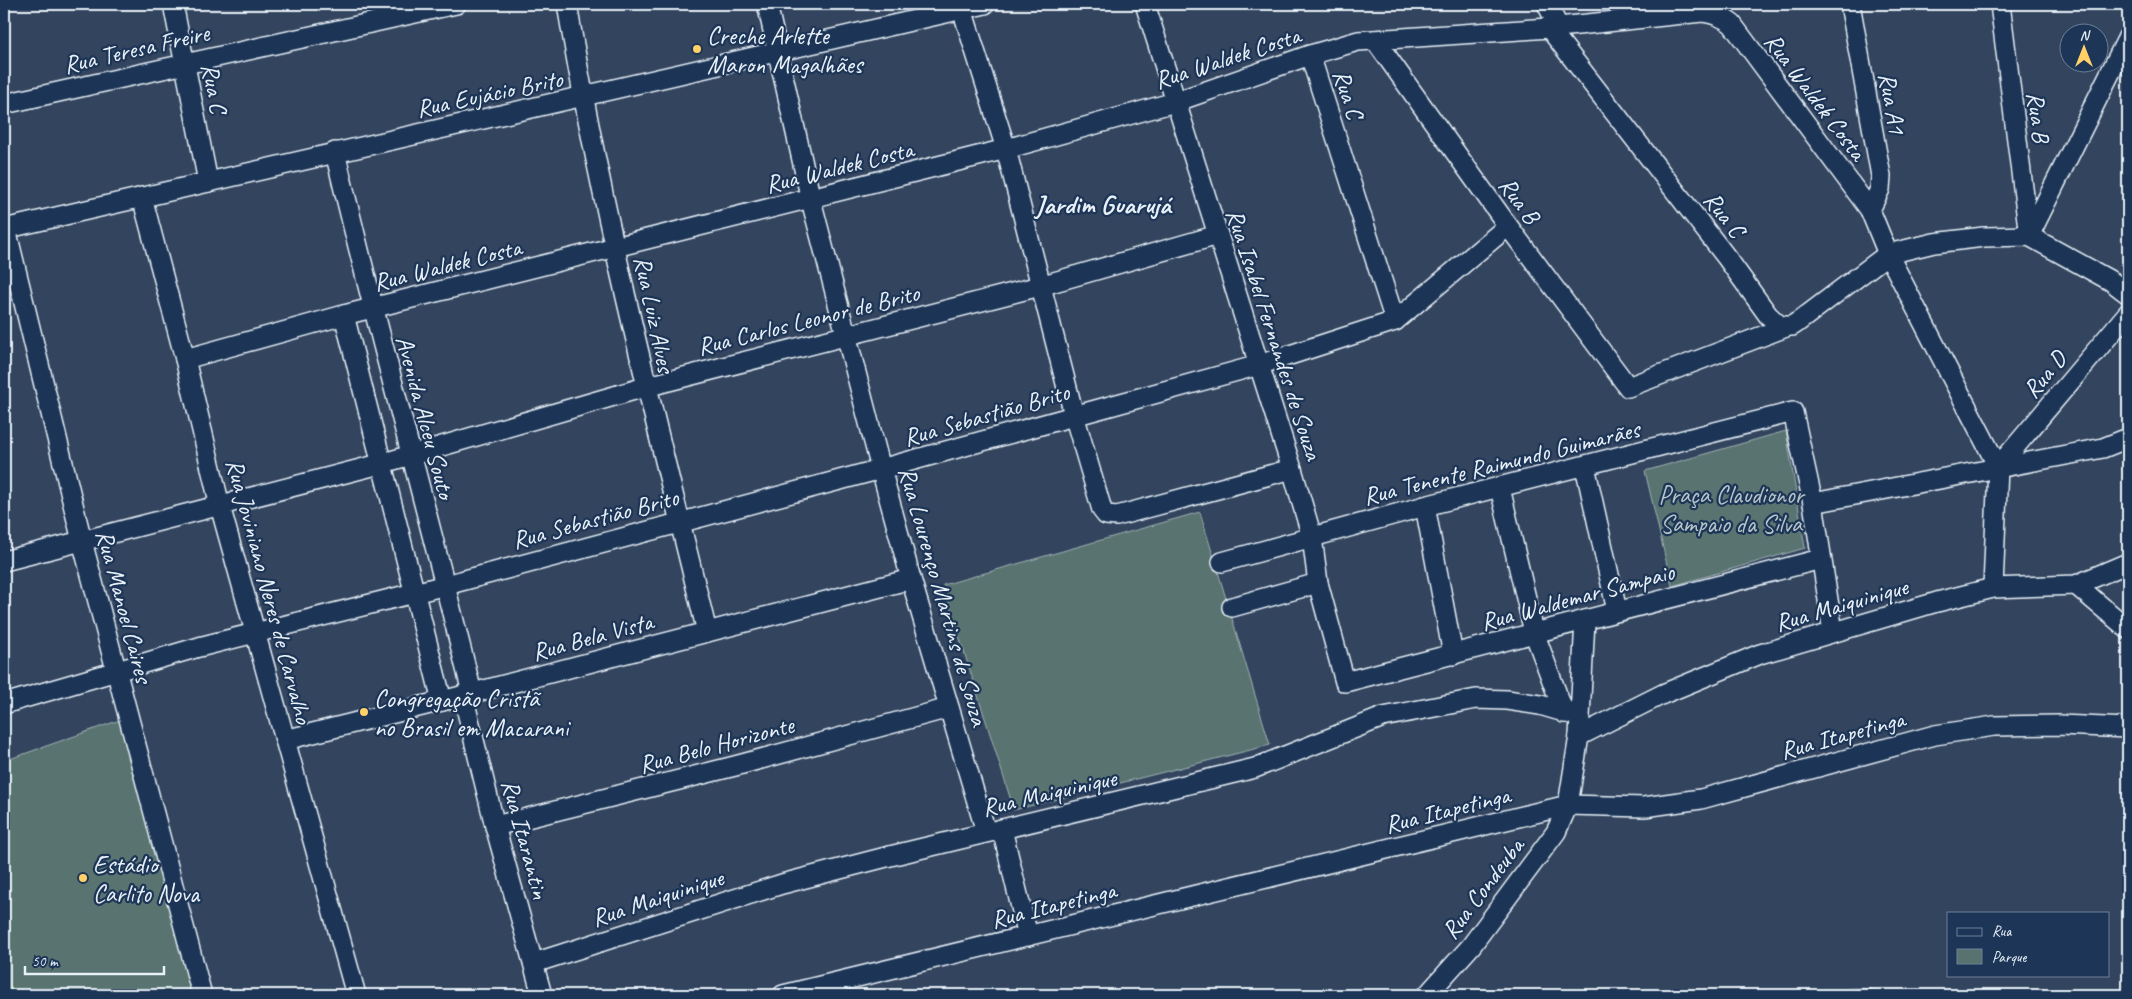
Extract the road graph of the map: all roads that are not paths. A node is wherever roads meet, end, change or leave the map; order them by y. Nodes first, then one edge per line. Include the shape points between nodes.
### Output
1 (173, 4) edge
2 (456, 4) edge
3 (567, 4) edge
4 (767, 4) edge
5 (985, 4) edge
6 (1144, 4) edge
7 (1547, 4) edge
8 (1850, 4) edge
9 (2000, 4) edge
10 (962, 9) junction
11 (1554, 28) junction
12 (2128, 37) edge
13 (1374, 40) junction
14 (776, 52) junction
15 (1310, 55) junction
16 (184, 63) junction
17 (582, 98) junction
18 (1175, 102) junction
19 (4, 104) edge
20 (1006, 149) junction
21 (335, 152) junction
22 (208, 182) junction
23 (142, 197) junction
24 (811, 200) junction
25 (1870, 210) junction
26 (1508, 226) junction
27 (5, 229) edge
28 (1218, 235) junction
29 (2029, 236) junction
30 (615, 248) junction
31 (1888, 254) junction
32 (1040, 286) junction
33 (2128, 294) edge
34 (372, 308) junction
35 (2128, 313) edge
36 (344, 316) junction
37 (1395, 321) junction
38 (1786, 327) junction
39 (846, 335) junction
40 (185, 359) junction
41 (1260, 365) junction
42 (645, 387) junction
43 (1074, 415) junction
44 (2128, 438) edge
45 (410, 455) junction
46 (380, 464) junction
47 (1585, 466) junction
48 (1998, 467) junction
49 (882, 469) junction
50 (1292, 469) junction
51 (1500, 488) junction
52 (1813, 504) junction
53 (220, 506) junction
54 (1425, 506) junction
55 (680, 521) junction
56 (1312, 537) junction
57 (82, 541) junction
58 (1821, 559) junction
59 (4, 561) edge
60 (1222, 562) dead end
61 (2128, 563) edge
62 (911, 579) junction
63 (1318, 583) junction
64 (446, 584) junction
65 (2076, 585) junction
66 (1993, 588) junction
67 (414, 592) junction
68 (1232, 607) dead end
69 (1617, 611) junction
70 (1585, 620) junction
71 (2128, 629) edge
72 (256, 632) junction
73 (707, 632) junction
74 (1534, 632) junction
75 (1834, 632) junction
76 (1452, 656) junction
77 (117, 671) junction
78 (1345, 682) joint
79 (468, 694) junction
80 (442, 701) junction
81 (4, 704) edge
82 (949, 708) junction
83 (1571, 714) junction
84 (2128, 728) edge
85 (1579, 736) junction
86 (285, 740) junction
87 (1568, 805) junction
88 (495, 826) junction
89 (994, 831) junction
90 (1028, 936) junction
91 (534, 963) junction
92 (202, 995) edge
93 (356, 995) edge
94 (542, 995) edge
95 (783, 995) edge
96 (1427, 995) edge

1 - 16 street, Rua C
2 - 16 street, Rua Teresa Freire
3 - 17 street, Rua Luiz Alves
4 - 14 street, Rua Lourenço Martins de Souza
5 - 10 street, Rua Eujácio Brito
6 - 18 street, Rua Isabel Fernandes de Souza
7 - 11 street, Rua C
8 - 25 street, Rua A1 via 1881,176 1880,189
9 - 29 street, Rua B
10 - 14 street, Rua Eujácio Brito
10 - 20 street
11 - 13 street, Rua Waldek Costa
11 - 25 street, Rua Waldek Costa via 1702,12 1723,16
11 - 38 street, Rua C via 1768,316 1776,324
12 - 29 street
13 - 15 street, Rua Waldek Costa via 1358,41
13 - 26 street, Rua B
14 - 17 street, Rua Eujácio Brito
14 - 24 street, Rua Lourenço Martins de Souza
15 - 18 street, Rua Waldek Costa
15 - 37 street, Rua C
16 - 19 street, Rua Teresa Freire
16 - 22 street, Rua C
17 - 21 street, Rua Eujácio Brito
17 - 30 street, Rua Luiz Alves
18 - 20 street, Rua Waldek Costa
18 - 28 street, Rua Isabel Fernandes de Souza
20 - 24 street, Rua Waldek Costa
20 - 32 street
21 - 22 street, Rua Eujácio Brito
21 - 34 street, Avenida Alceu Souto
22 - 23 street, Rua Eujácio Brito
23 - 27 street, Rua Eujácio Brito
23 - 40 street, Rua Joviniano Neres de Carvalho
24 - 30 street, Rua Waldek Costa
24 - 39 street, Rua Lourenço Martins de Souza
25 - 31 street, Rua Waldek Costa
26 - 37 street, Rua Sebastião Brito
26 - 38 street, Rua B via 1628,387
27 - 57 street, Rua Manoel Caires
28 - 32 street, Rua Carlos Leonor de Brito
28 - 41 street, Rua Isabel Fernandes de Souza
29 - 31 street via 1934,243
29 - 33 street via 2103,276
30 - 34 street, Rua Waldek Costa
30 - 42 street, Rua Luiz Alves
31 - 38 street via 1798,322
31 - 48 street, Rua Waldek Costa
32 - 39 street, Rua Carlos Leonor de Brito
32 - 43 street
34 - 36 street, Rua Waldek Costa
34 - 45 street, Avenida Alceu Souto
35 - 48 street, Rua D
36 - 40 street, Rua Waldek Costa
36 - 46 street
37 - 41 street, Rua Sebastião Brito
39 - 42 street, Rua Carlos Leonor de Brito
39 - 49 street, Rua Lourenço Martins de Souza
40 - 53 street, Rua Joviniano Neres de Carvalho
41 - 43 street, Rua Sebastião Brito
41 - 50 street, Rua Isabel Fernandes de Souza
42 - 45 street, Rua Carlos Leonor de Brito
42 - 55 street, Rua Luiz Alves
43 - 49 street, Rua Sebastião Brito
43 - 50 street via 1106,515
44 - 48 street via 2103,448
45 - 46 street, Rua Carlos Leonor de Brito
45 - 64 street, Avenida Alceu Souto
46 - 53 street, Rua Carlos Leonor de Brito
46 - 67 street
47 - 51 street, Rua Tenente Raimundo Guimarães
47 - 52 street, Rua Tenente Raimundo Guimarães via 1793,412
47 - 69 street
48 - 52 street
48 - 66 street, Rua Waldek Costa
49 - 55 street, Rua Sebastião Brito
49 - 62 street, Rua Lourenço Martins de Souza
50 - 56 street, Rua Isabel Fernandes de Souza
51 - 54 street, Rua Tenente Raimundo Guimarães
51 - 74 street
52 - 58 street
53 - 57 street, Rua Carlos Leonor de Brito
53 - 72 street, Rua Joviniano Neres de Carvalho
54 - 56 street, Rua Tenente Raimundo Guimarães
54 - 76 street
55 - 64 street, Rua Sebastião Brito
55 - 73 street, Rua Luiz Alves
56 - 60 street, Rua Tenente Raimundo Guimarães
56 - 63 street, Rua Isabel Fernandes de Souza
57 - 59 street, Rua Carlos Leonor de Brito
57 - 77 street, Rua Manoel Caires
58 - 69 street, Rua Waldemar Sampaio
58 - 75 street
61 - 65 street, Rua Maiquinique
62 - 73 street, Rua Bela Vista
62 - 82 street, Rua Lourenço Martins de Souza
63 - 68 street
63 - 78 street, Rua Isabel Fernandes de Souza
64 - 67 street, Rua Sebastião Brito
64 - 79 street, Avenida Alceu Souto
65 - 66 street, Rua Maiquinique
65 - 71 street
66 - 75 street, Rua Maiquinique
67 - 72 street, Rua Sebastião Brito
67 - 80 street
69 - 70 street, Rua Waldemar Sampaio
70 - 74 street, Rua Waldemar Sampaio
70 - 83 street
72 - 77 street, Rua Sebastião Brito
72 - 86 street, Rua Joviniano Neres de Carvalho
73 - 79 street, Rua Bela Vista
74 - 76 street, Rua Waldemar Sampaio
74 - 83 street
75 - 85 street, Rua Maiquinique via 1760,654 1664,694
76 - 78 street, Rua Waldemar Sampaio
77 - 81 street, Rua Sebastião Brito
77 - 92 street, Rua Manoel Caires
79 - 80 street, Rua Bela Vista
79 - 88 street, Rua Itarantin
80 - 86 street, Rua Bela Vista
82 - 88 street, Rua Belo Horizonte
82 - 89 street, Rua Lourenço Martins de Souza
83 - 85 street, Rua Condeuba
83 - 89 street, Rua Maiquinique via 1507,700 1476,699 1449,703 1383,717 1255,768
84 - 87 street, Rua Itapetinga via 2060,724 1994,726 1935,735 1700,799 1644,807
85 - 87 street, Rua Condeuba
86 - 93 street, Rua Joviniano Neres de Carvalho
87 - 90 street, Rua Itapetinga
87 - 96 street, Rua Condeuba via 1556,832 1471,946
88 - 91 street, Rua Itarantin
89 - 90 street, Rua Lourenço Martins de Souza
89 - 91 street, Rua Maiquinique via 782,884
90 - 95 street, Rua Itapetinga
91 - 94 street, Rua Itarantin

